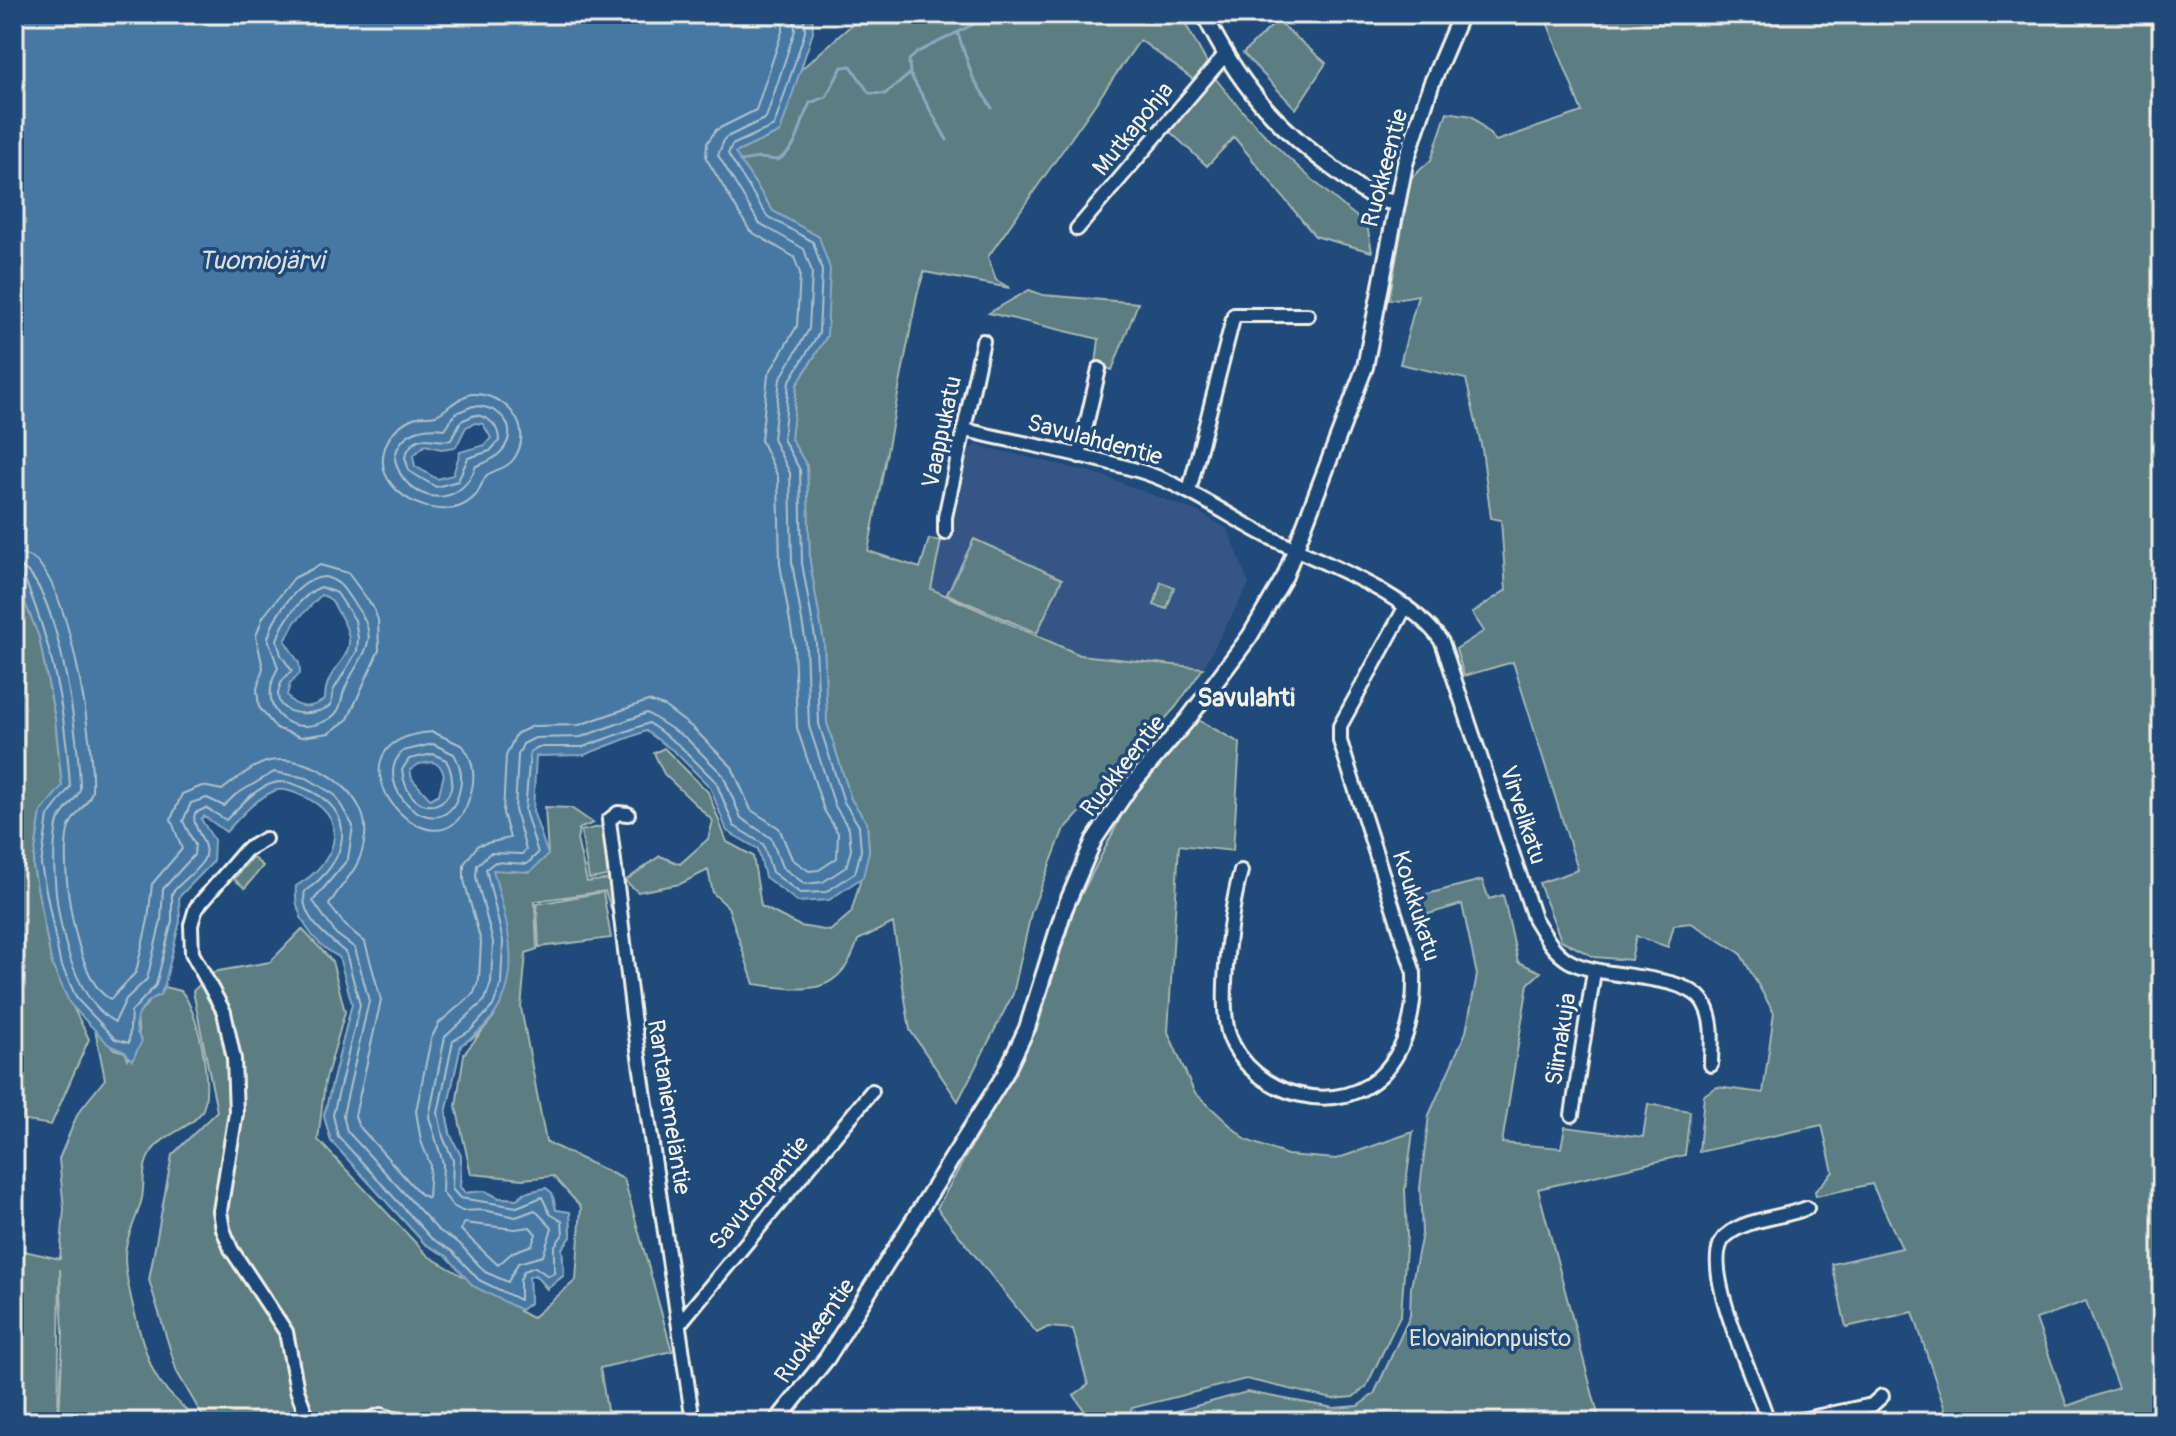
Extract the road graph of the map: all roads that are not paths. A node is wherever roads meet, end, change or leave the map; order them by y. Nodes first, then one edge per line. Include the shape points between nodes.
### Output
1 (1204, 14) edge
2 (1461, 14) edge
3 (1224, 56) junction
4 (1395, 202) junction
5 (1077, 229) dead end
6 (1308, 315) dead end
7 (983, 341) dead end
8 (1099, 369) dead end
9 (965, 430) junction
10 (1079, 456) junction
11 (1189, 491) junction
12 (945, 533) dead end
13 (1295, 549) junction
14 (1406, 606) junction
15 (628, 814) dead end
16 (265, 839) dead end
17 (1241, 871) dead end
18 (1594, 971) junction
19 (1711, 1065) dead end
20 (872, 1091) dead end
21 (1572, 1115) dead end
22 (1807, 1208) dead end
23 (680, 1323) junction
24 (1882, 1396) dead end
25 (309, 1422) edge
26 (362, 1422) edge
27 (402, 1422) edge
28 (693, 1422) edge
29 (776, 1422) edge
30 (1768, 1422) edge
31 (1791, 1422) edge

1 - 3 street
2 - 4 street, Ruokkeentie via 1431,85
3 - 4 street via 1291,138 1374,201
3 - 5 street, Mutkapohja
4 - 13 street, Ruokkeentie via 1365,367
6 - 11 street via 1234,315
7 - 9 street, Vaappukatu
8 - 10 street
9 - 10 street, Savulahdentie
9 - 12 street, Vaappukatu
10 - 11 street, Savulahdentie
11 - 13 street, Savulahdentie
13 - 14 street, Virvelikatu
13 - 29 street, Ruokkeentie via 1250,636 1094,840 1064,910 1027,1028 1005,1074 827,1358
14 - 17 street, Koukkukatu via 1340,726 1340,741 1414,973 1415,1005 1406,1034 1387,1069 1365,1086 1322,1097 1279,1089 1254,1072 1233,1045 1224,1006
14 - 18 street, Virvelikatu via 1442,642 1534,918 1560,953
15 - 23 street, Rantaniemeläntie via 609,820
16 - 25 street via 246,850 196,908 192,953 224,1012 235,1067 236,1113 220,1211 223,1229 286,1332
18 - 19 street, Virvelikatu via 1692,989 1712,1022
18 - 21 street, Siimakuja
20 - 23 street, Savutorpantie
22 - 30 street via 1738,1228 1723,1237 1716,1257 1730,1323
23 - 28 street, Rantaniemeläntie
24 - 31 street via 1872,1405
26 - 27 street via 381,1415

